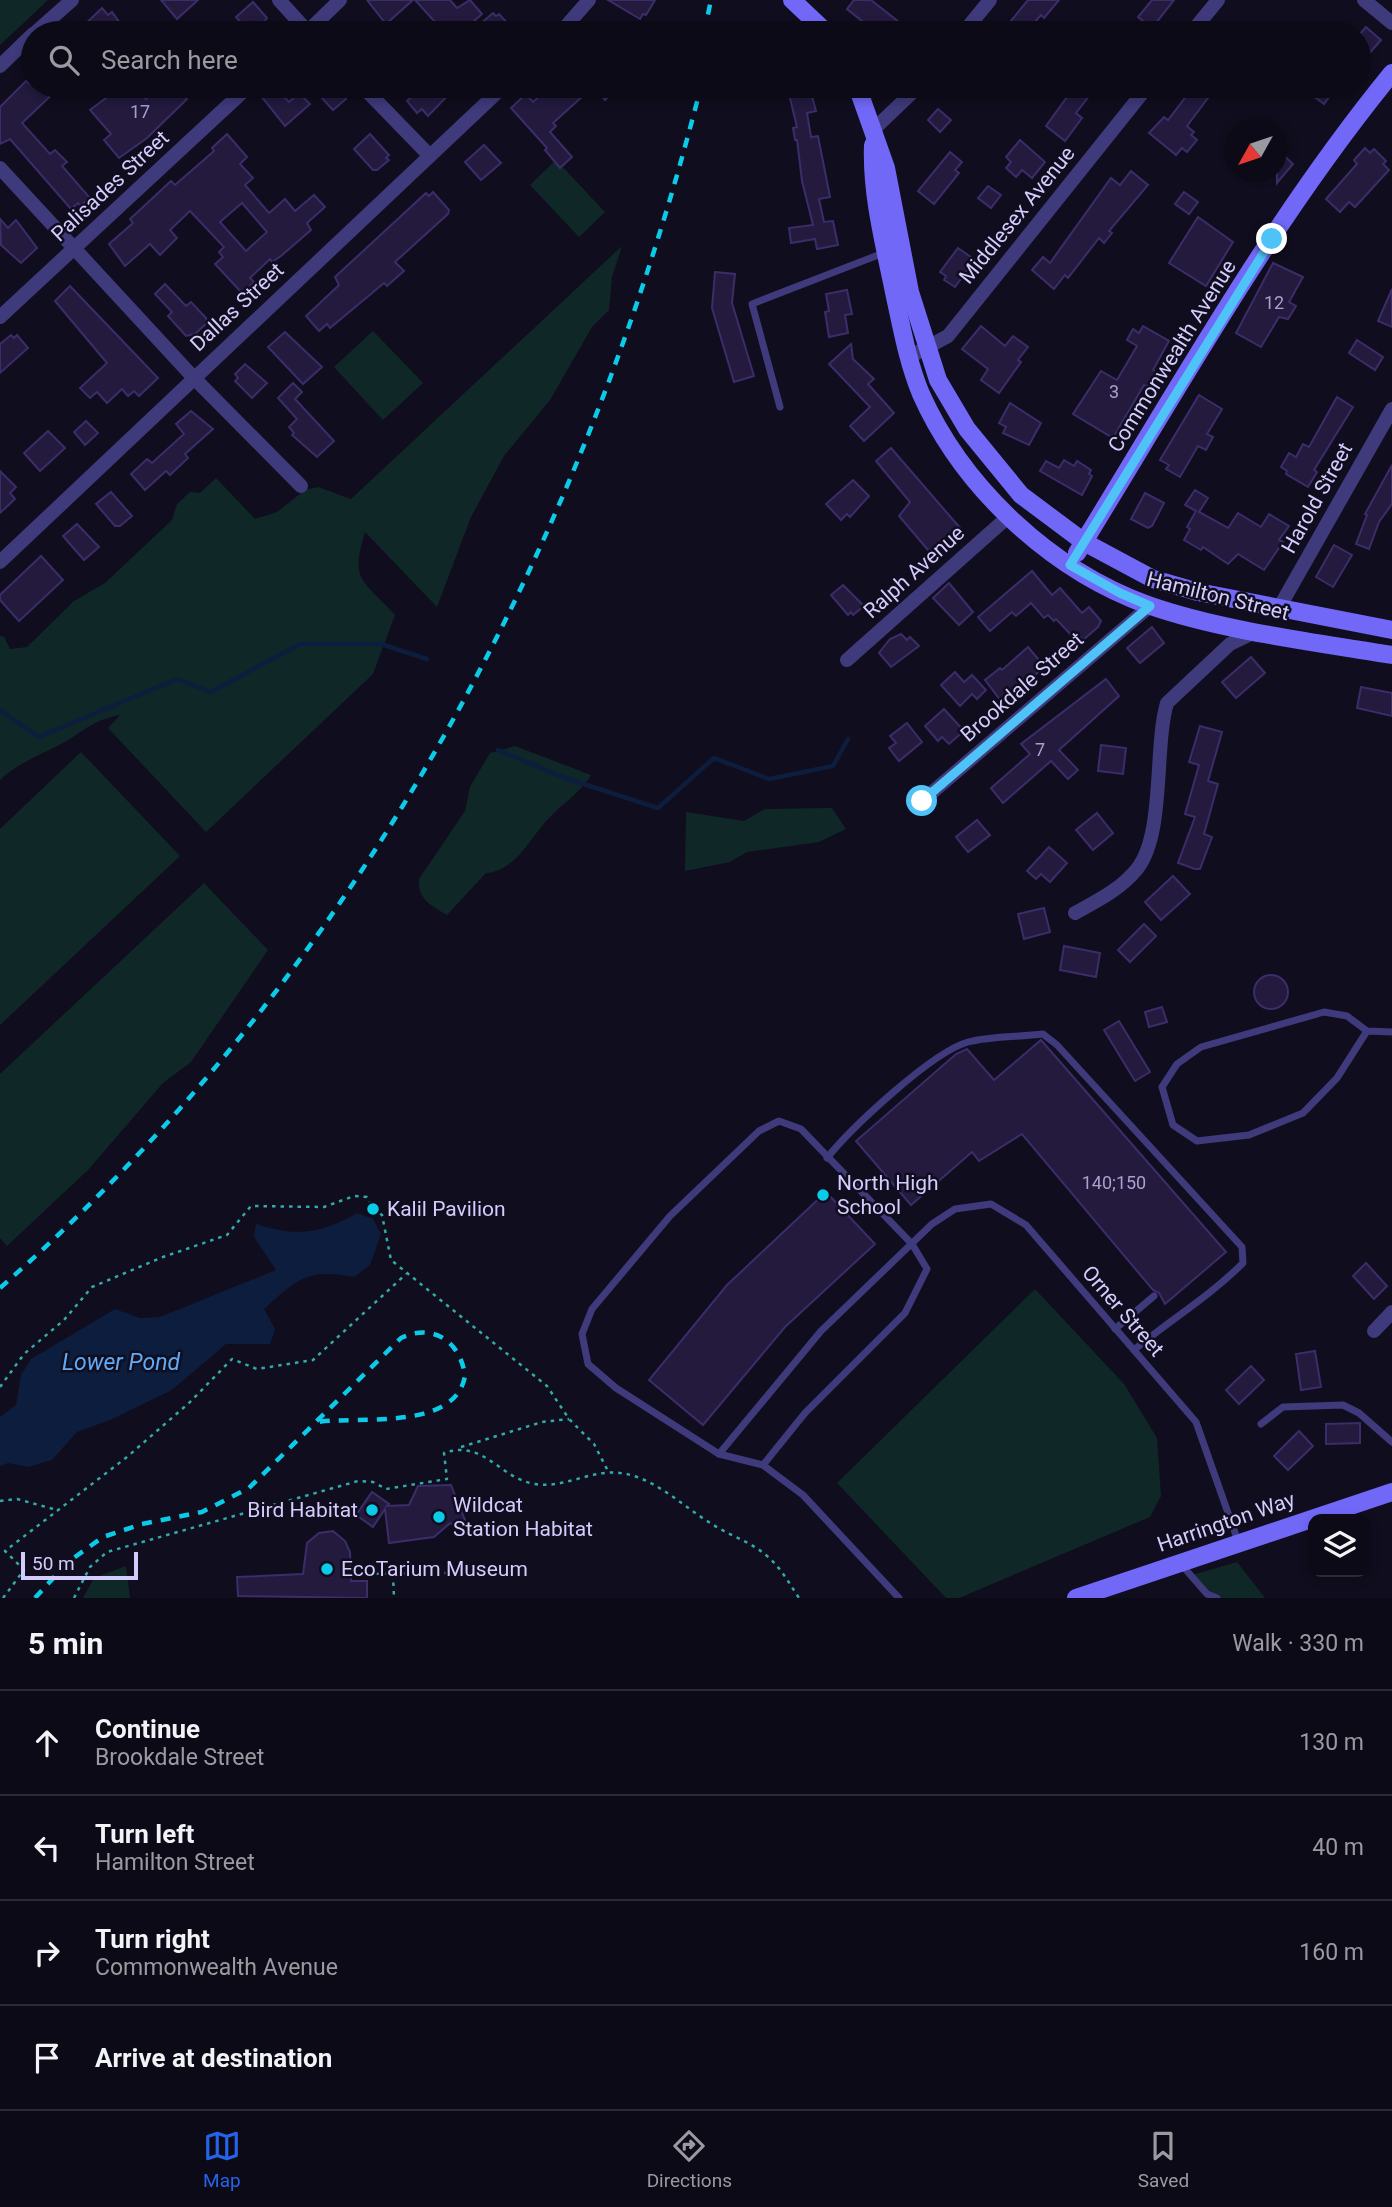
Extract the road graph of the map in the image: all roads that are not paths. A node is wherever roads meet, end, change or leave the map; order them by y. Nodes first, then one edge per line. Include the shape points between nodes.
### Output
1 (72, 0) edge
2 (279, 0) edge
3 (340, 0) edge
4 (589, 0) edge
5 (792, 0) edge
6 (990, 0) edge
7 (1218, 0) edge
8 (1364, 0) edge
9 (49, 21) edge
10 (297, 21) edge
11 (320, 21) edge
12 (571, 21) edge
13 (814, 21) edge
14 (973, 21) edge
15 (1201, 21) edge
16 (1392, 23) edge
17 (21, 46) edge
18 (0, 66) edge
19 (1392, 73) edge
20 (236, 98) edge
21 (374, 98) edge
22 (491, 98) edge
23 (862, 98) edge
24 (908, 98) edge
25 (1138, 98) edge
26 (873, 134) junction
27 (430, 156) junction
28 (0, 168) edge
29 (73, 247) junction
30 (886, 251) junction
31 (0, 317) edge
32 (926, 349) junction
33 (909, 357) junction
34 (193, 377) junction
35 (780, 407) dead end
36 (1392, 409) edge
37 (302, 486) dead end
38 (1009, 516) junction
39 (1084, 542) junction
40 (0, 562) edge
41 (1070, 565) junction
42 (1150, 606) junction
43 (1279, 608) junction
44 (1392, 630) edge
45 (1257, 631) junction
46 (1392, 655) edge
47 (847, 660) dead end
48 (922, 801) dead end
49 (1075, 913) dead end
50 (1367, 1031) junction
51 (1392, 1032) edge
52 (827, 1158) junction
53 (912, 1244) junction
54 (1154, 1296) dead end
55 (1392, 1312) edge
56 (1115, 1329) junction
57 (1374, 1331) dead end
58 (1134, 1350) junction
59 (1261, 1424) dead end
60 (1392, 1442) edge
61 (719, 1454) junction
62 (762, 1465) junction
63 (1392, 1492) edge
64 (1239, 1544) junction
65 (1180, 1563) junction
66 (899, 1598) edge
67 (1076, 1598) edge
68 (1217, 1598) edge

1 - 9 street
2 - 10 street
3 - 11 street
4 - 12 street
5 - 13 main road
6 - 14 street
7 - 15 street
8 - 16 street
17 - 18 street
19 - 39 main road, Commonwealth Avenue via 1283,222
20 - 29 street, Palisades Street
21 - 27 street
22 - 27 street, Dallas Street
23 - 26 main road, Hamilton Street
24 - 26 street
25 - 32 street, Middlesex Avenue via 948,336
26 - 30 main road, Hamilton Street via 872,170
26 - 32 main road, Hamilton Street via 886,168
27 - 34 street, Dallas Street
28 - 29 street
29 - 31 street, Palisades Street
29 - 34 street
30 - 33 main road, Hamilton Street
30 - 35 lane via 752,304
32 - 33 street, Middlesex Avenue
32 - 39 main road, Hamilton Street via 938,380 993,463 1021,495
33 - 38 main road, Hamilton Street via 921,393 946,440
34 - 37 street
34 - 40 street, Dallas Street
36 - 43 street, Harold Street
38 - 41 main road, Hamilton Street
38 - 47 street, Ralph Avenue
39 - 41 main road, Commonwealth Avenue
39 - 43 main road, Hamilton Street via 1153,579
41 - 42 main road, Hamilton Street
42 - 45 main road, Hamilton Street
42 - 48 street, Brookdale Street
43 - 44 main road, Hamilton Street
45 - 46 main road, Hamilton Street
45 - 49 street via 1230,644 1167,703 1144,859 1116,888
50 - 50 lane via 1337,1078 1303,1114 1249,1135 1197,1141 1173,1125 1162,1087 1177,1064 1201,1047 1324,1012 1347,1016
50 - 51 lane
52 - 53 lane
52 - 58 lane via 888,1097 952,1048 1043,1034 1242,1247 1243,1263 1215,1291
52 - 61 lane via 800,1129 788,1123 779,1121 759,1131 670,1216 592,1309 582,1334 584,1355 597,1372
53 - 56 lane, Orner Street via 955,1209 991,1204 1026,1225
53 - 61 lane, Orner Street via 821,1331
53 - 62 lane via 927,1269 905,1313 805,1413
54 - 56 lane
55 - 57 street
56 - 58 lane, Orner Street
58 - 64 lane, Orner Street via 1196,1422
59 - 60 lane via 1283,1407 1343,1405
61 - 62 lane
62 - 66 lane via 803,1494
63 - 64 main road, Harrington Way
64 - 65 main road, Harrington Way
65 - 67 main road, Harrington Way
65 - 68 lane via 1207,1594

